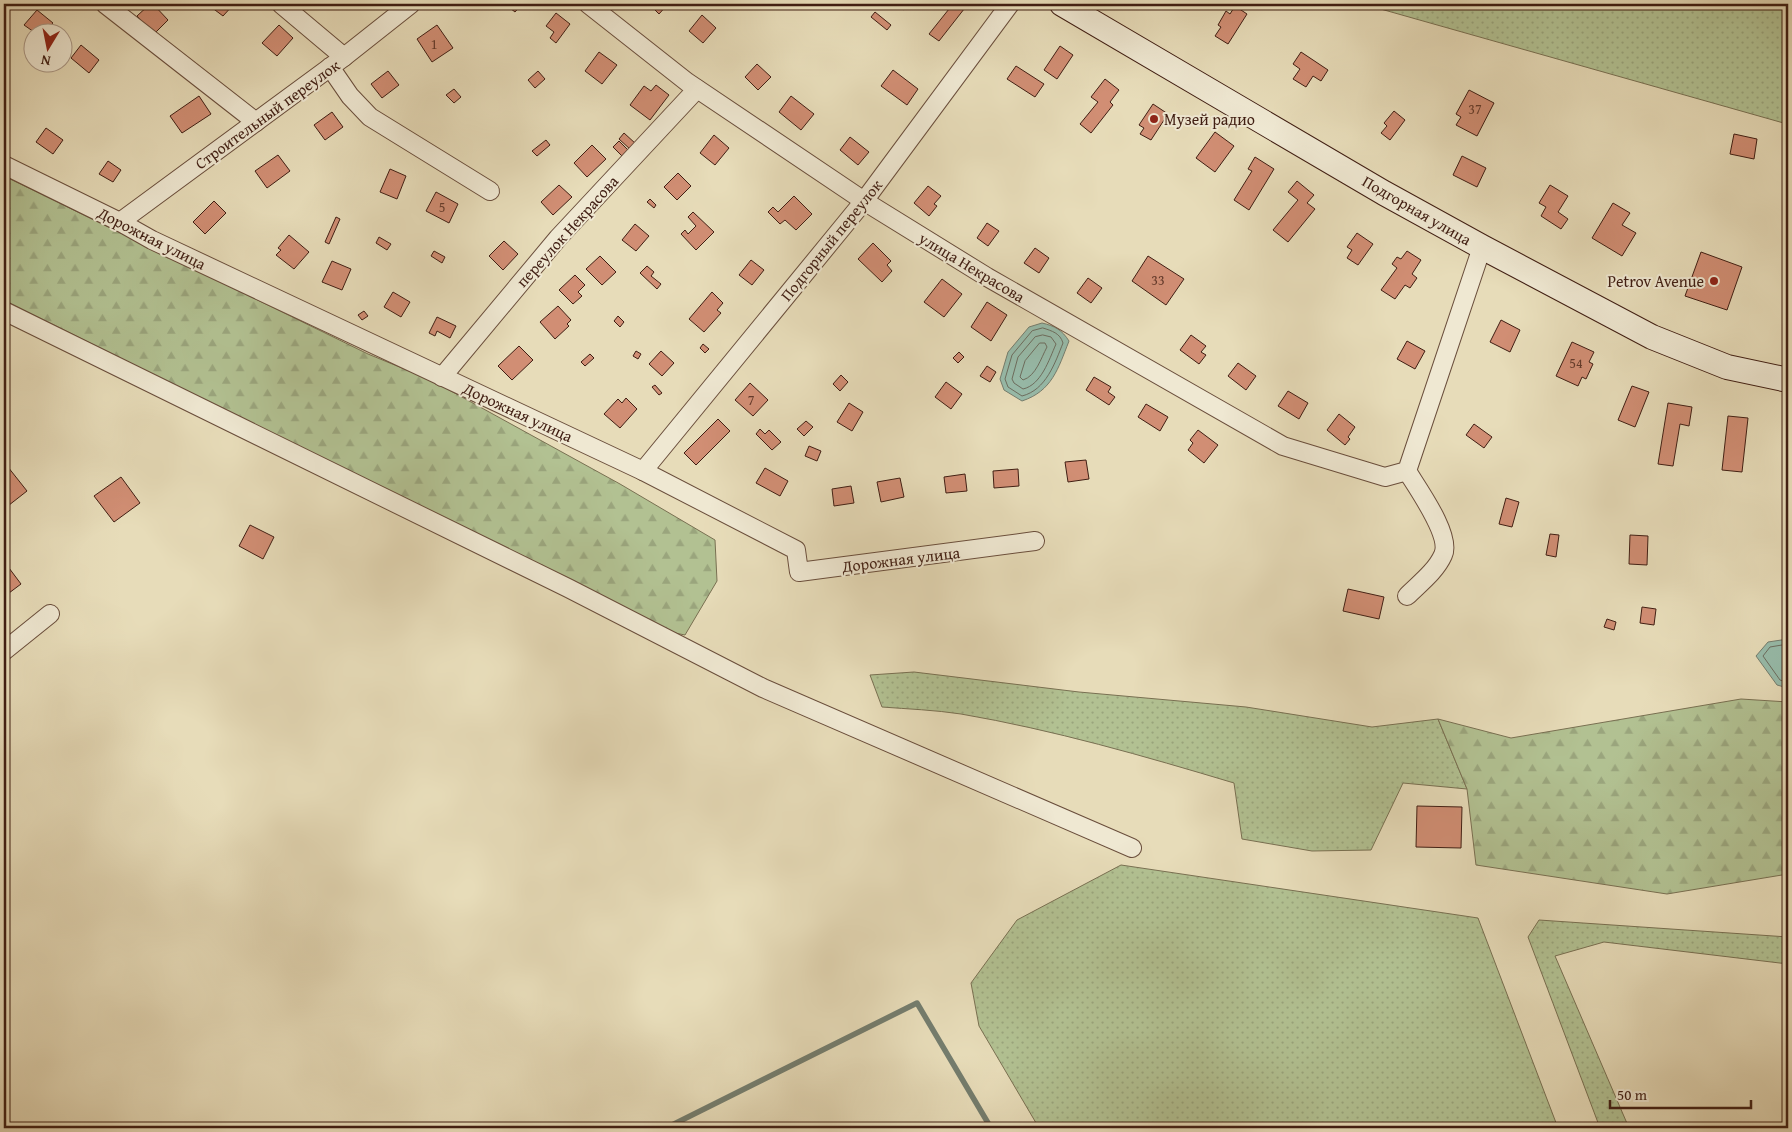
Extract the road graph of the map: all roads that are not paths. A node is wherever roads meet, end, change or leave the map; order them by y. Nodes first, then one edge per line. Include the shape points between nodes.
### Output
1 (105, 4) edge
2 (281, 4) edge
3 (411, 4) edge
4 (588, 4) edge
5 (1010, 4) edge
6 (1062, 4) edge
7 (337, 62) junction
8 (696, 88) junction
9 (256, 122) junction
10 (4, 166) edge
11 (490, 191) dead end
12 (864, 201) junction
13 (120, 222) junction
14 (1482, 247) junction
15 (4, 311) edge
16 (442, 377) junction
17 (1788, 380) edge
18 (643, 471) junction
19 (1407, 471) junction
20 (1035, 541) dead end
21 (1407, 596) dead end
22 (50, 614) dead end
23 (4, 650) edge
24 (1132, 848) dead end

1 - 9 street
2 - 7 street
3 - 7 street, Строительный переулок
4 - 8 street, улица Некрасова
5 - 12 street, Подгорный переулок
6 - 14 main road, Подгорная улица
7 - 9 street, Строительный переулок
7 - 11 street via 350,96 370,117
8 - 12 street, улица Некрасова
8 - 16 street, переулок Некрасова via 558,238
9 - 13 street, Строительный переулок
10 - 13 street, Дорожная улица
12 - 18 street, Подгорный переулок
12 - 19 street, улица Некрасова via 987,278 1283,446 1385,477
13 - 16 street, Дорожная улица
14 - 17 main road, Подгорная улица via 1652,337 1727,367
14 - 19 street
15 - 24 street via 568,588 763,688
16 - 18 street, Дорожная улица
18 - 20 street, Дорожная улица via 796,550 799,572
19 - 21 street via 1443,530 1444,554 1437,566
22 - 23 street

